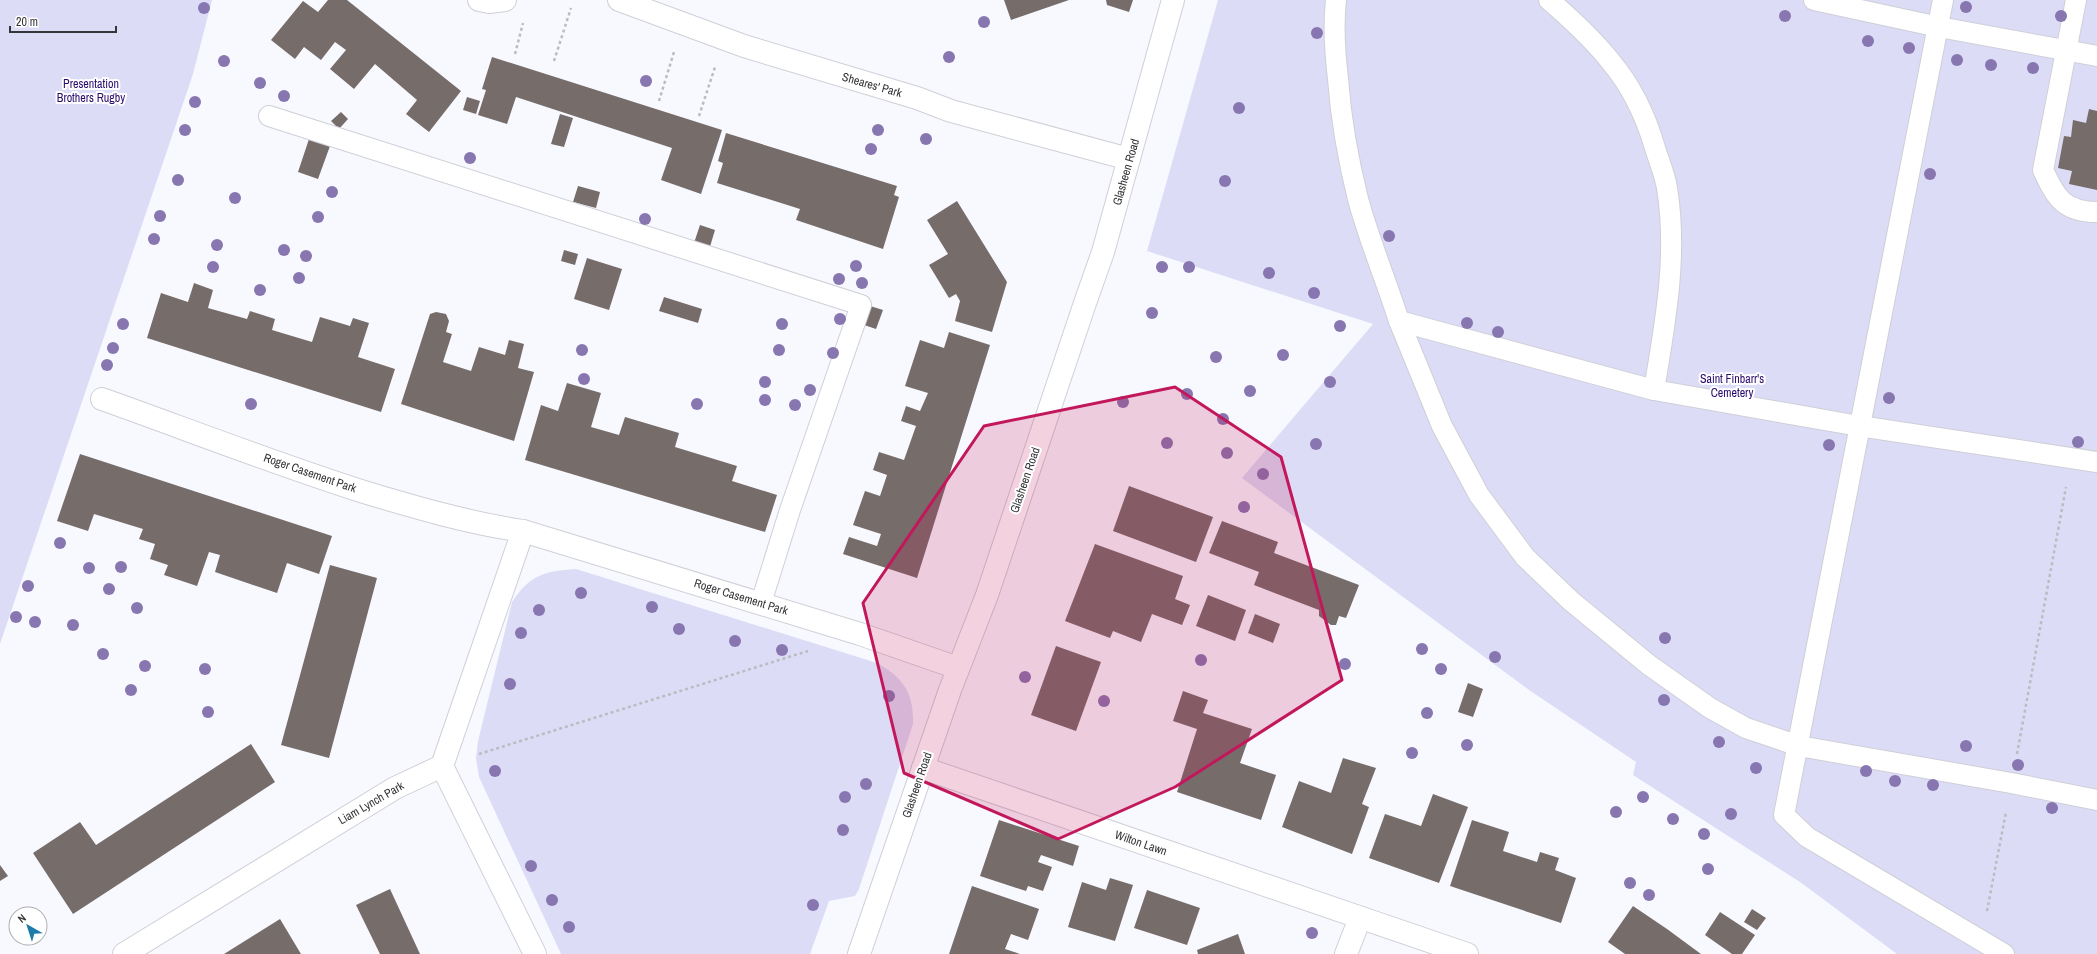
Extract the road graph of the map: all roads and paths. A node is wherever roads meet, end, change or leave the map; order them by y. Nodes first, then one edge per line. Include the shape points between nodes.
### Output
1 (479, 0) edge
2 (505, 0) edge
3 (619, 0) edge
4 (1173, 0) edge
5 (1336, 0) edge
6 (1549, 0) edge
7 (1814, 0) edge
8 (1943, 0) edge
9 (2076, 0) edge
10 (571, 8) dead end
11 (525, 16) dead end
12 (1939, 27) junction
13 (674, 50) dead end
14 (2067, 51) junction
15 (515, 54) dead end
16 (2097, 56) edge
17 (554, 61) dead end
18 (716, 64) dead end
19 (659, 101) dead end
20 (269, 116) dead end
21 (699, 116) dead end
22 (1129, 160) junction
23 (2097, 212) edge
24 (1399, 320) junction
25 (1654, 390) junction
26 (102, 399) dead end
27 (1859, 426) junction
28 (2071, 459) junction
29 (2097, 462) edge
30 (523, 531) junction
31 (761, 603) junction
32 (815, 649) dead end
33 (958, 668) junction
34 (1799, 746) junction
35 (442, 766) junction
36 (923, 768) junction
37 (2012, 783) junction
38 (2097, 800) edge
39 (1360, 918) junction
40 (1981, 939) junction
41 (124, 954) edge
42 (535, 954) edge
43 (859, 954) edge
44 (1346, 954) edge
45 (1467, 954) edge
46 (2004, 954) edge

1 - 2 street
3 - 22 street, Sheares' Park via 744,46 917,98 951,111
4 - 22 street, Glasheen Road
5 - 24 lane via 1336,63 1348,155 1359,201
6 - 25 lane via 1612,62 1636,100 1650,128 1667,187 1671,228 1671,272 1664,335
7 - 12 lane
8 - 12 lane
9 - 14 lane
10 - 17 path
11 - 15 path
12 - 14 lane
12 - 27 lane
13 - 19 path
14 - 16 lane
14 - 23 lane via 2044,170 2061,202 2084,212
18 - 21 path
20 - 31 lane via 861,305
22 - 33 street, Glasheen Road via 1103,252 986,595
24 - 25 lane
24 - 34 lane via 1442,426 1479,495 1525,557 1583,611 1649,664 1710,708 1746,728
25 - 27 lane
26 - 30 street, Roger Casement Park via 340,484 481,525
27 - 28 lane
27 - 34 lane
28 - 29 lane
28 - 37 path
30 - 31 street, Roger Casement Park
30 - 35 street
31 - 33 street, Roger Casement Park
32 - 35 path
33 - 36 street, Glasheen Road
34 - 37 lane
34 - 40 lane via 1784,815 1807,837
35 - 41 street, Liam Lynch Park via 388,792
35 - 42 street
36 - 39 street, Wilton Lawn
36 - 43 street, Glasheen Road
37 - 38 lane
37 - 40 path
39 - 44 street
39 - 45 street, Wilton Lawn
40 - 46 lane

